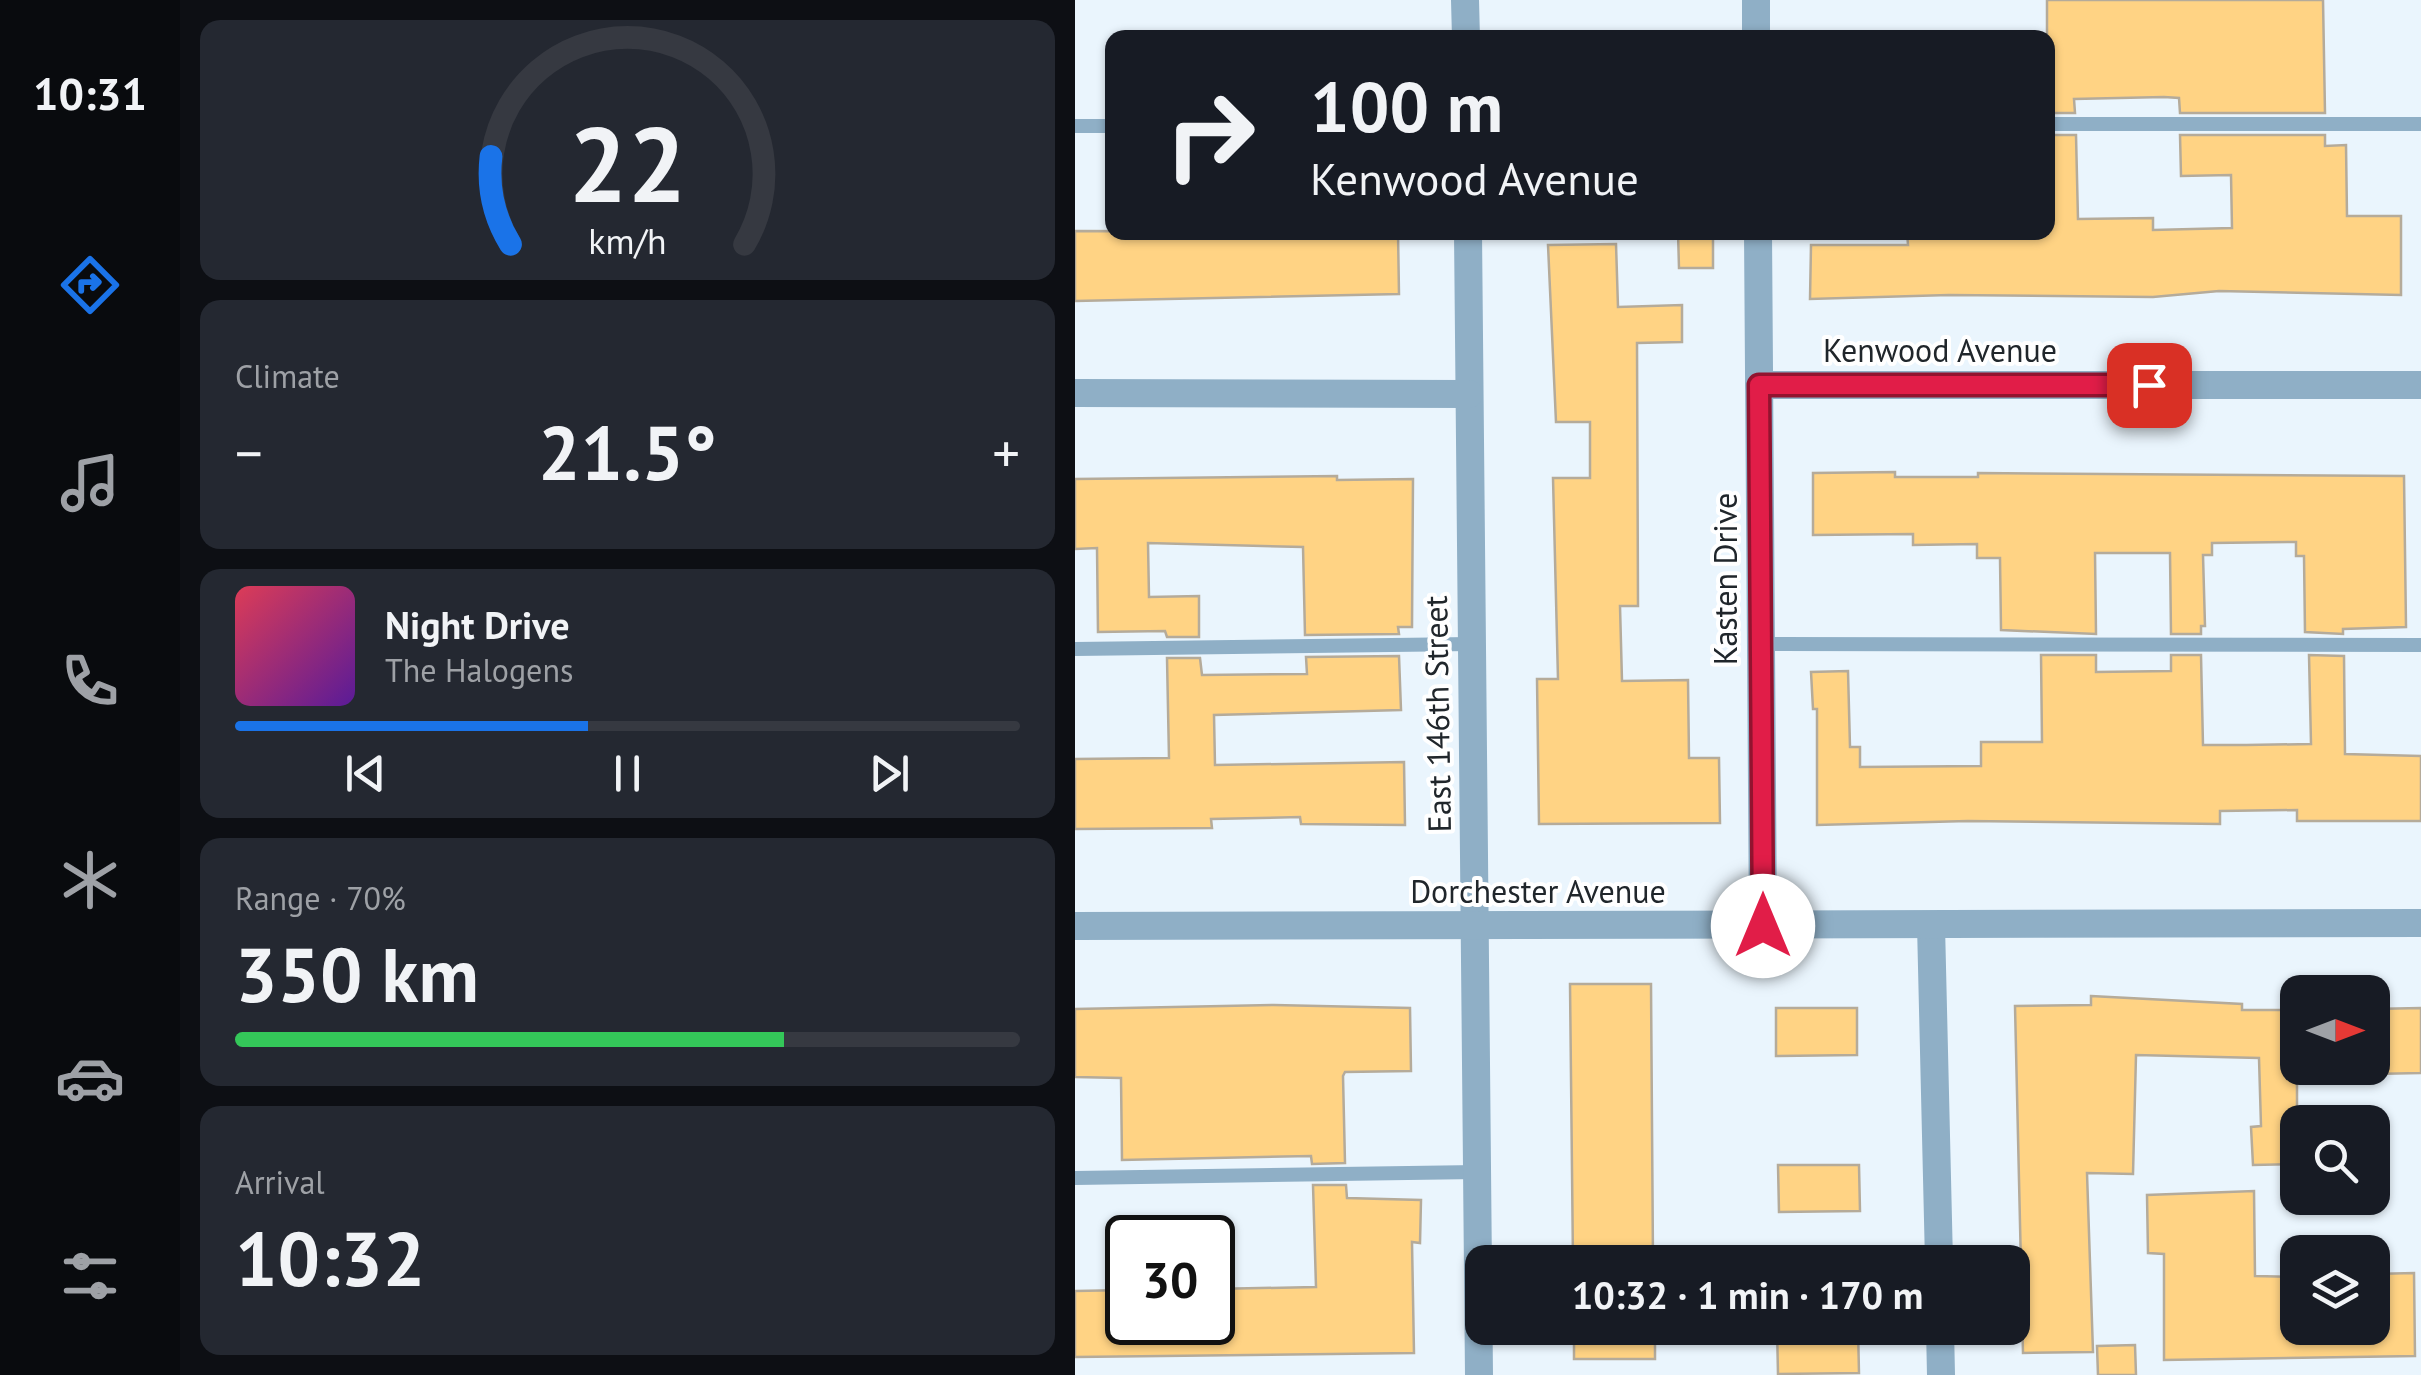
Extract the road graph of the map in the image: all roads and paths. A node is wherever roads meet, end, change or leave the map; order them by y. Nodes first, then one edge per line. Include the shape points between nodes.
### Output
1 (1465, 0) edge
2 (1756, 0) edge
3 (1466, 30) edge
4 (1756, 30) edge
5 (2055, 124) edge
6 (2421, 124) edge
7 (1075, 126) edge
8 (1105, 126) edge
9 (1468, 240) edge
10 (1758, 240) edge
11 (1759, 385) junction
12 (2421, 385) edge
13 (1075, 393) edge
14 (1469, 394) junction
15 (1472, 644) junction
16 (1761, 644) junction
17 (2421, 645) edge
18 (1075, 649) edge
19 (2421, 923) edge
20 (1931, 925) junction
21 (1075, 926) edge
22 (1763, 926) junction
23 (1474, 927) junction
24 (1477, 1172) junction
25 (1075, 1178) edge
26 (1939, 1245) edge
27 (1940, 1345) edge
28 (1479, 1375) edge
29 (1941, 1375) edge

1 - 3 street
2 - 4 street
5 - 6 lane
7 - 8 lane
9 - 14 street, East 146th Street
10 - 11 street, Kasten Drive
11 - 12 street, Kenwood Avenue
11 - 16 street, Kasten Drive
13 - 14 street
14 - 15 street, East 146th Street
15 - 18 lane
15 - 23 street, East 146th Street
16 - 17 lane
16 - 22 street, Kasten Drive
19 - 20 street, Dorchester Avenue
20 - 22 street, Dorchester Avenue
20 - 26 street
21 - 23 street, Dorchester Avenue
22 - 23 street, Dorchester Avenue
23 - 24 street, East 146th Street
24 - 25 lane
24 - 28 street, East 146th Street
27 - 29 street

